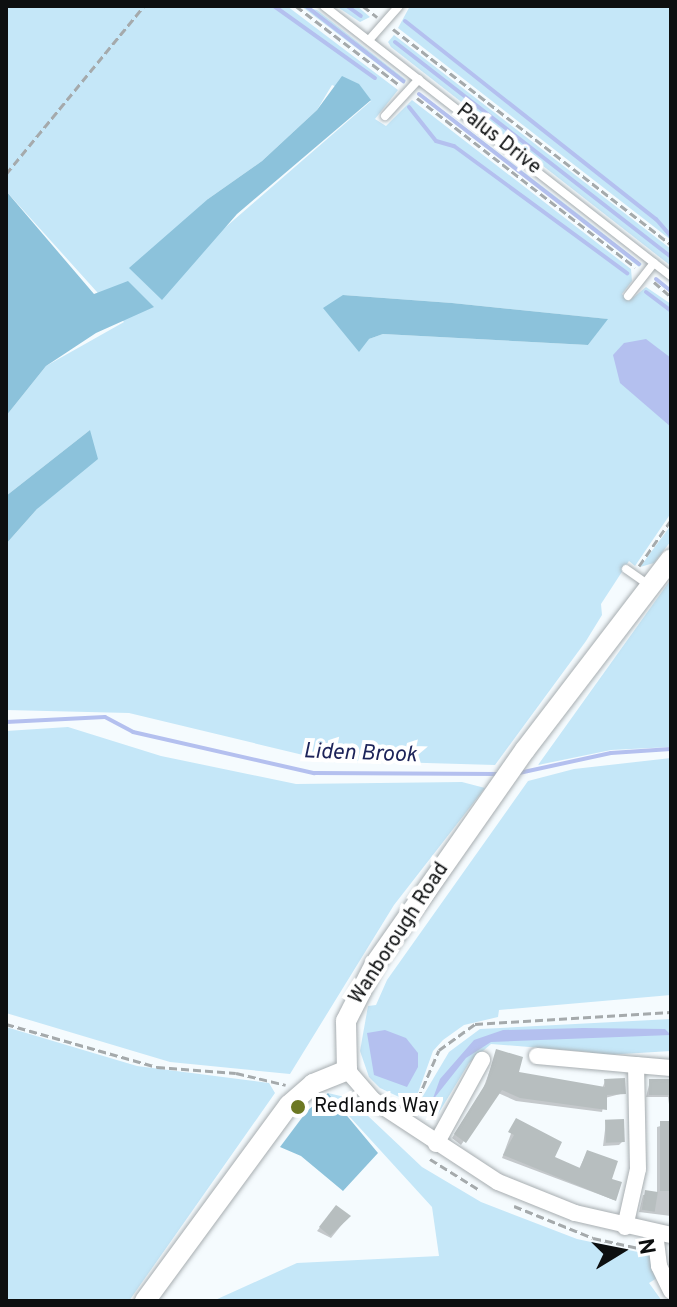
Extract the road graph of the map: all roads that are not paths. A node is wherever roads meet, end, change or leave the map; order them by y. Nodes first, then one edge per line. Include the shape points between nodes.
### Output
1 (324, 6) edge
2 (399, 6) edge
3 (369, 40) junction
4 (419, 79) junction
5 (385, 116) dead end
6 (654, 263) junction
7 (671, 276) edge
8 (628, 296) dead end
9 (671, 559) edge
10 (630, 571) road end
11 (651, 586) junction
12 (537, 1056) dead end
13 (482, 1060) dead end
14 (636, 1065) junction
15 (671, 1068) edge
16 (347, 1070) junction
17 (436, 1144) junction
18 (625, 1227) junction
19 (663, 1234) edge
20 (671, 1291) edge
21 (145, 1301) edge

1 - 3 lane, Palus Drive
2 - 3 lane
3 - 4 lane, Palus Drive
4 - 5 lane
4 - 6 lane, Palus Drive
6 - 7 lane, Palus Drive
6 - 8 lane
9 - 11 street, Wanborough Road
10 - 11 lane
11 - 16 street, Wanborough Road via 519,759 363,984 346,1021
12 - 14 street
13 - 17 street
14 - 15 street
14 - 18 street via 638,1169
16 - 17 street via 363,1092
16 - 21 street via 313,1084 283,1112
17 - 18 street via 538,1200
18 - 19 street
19 - 20 street via 659,1266

